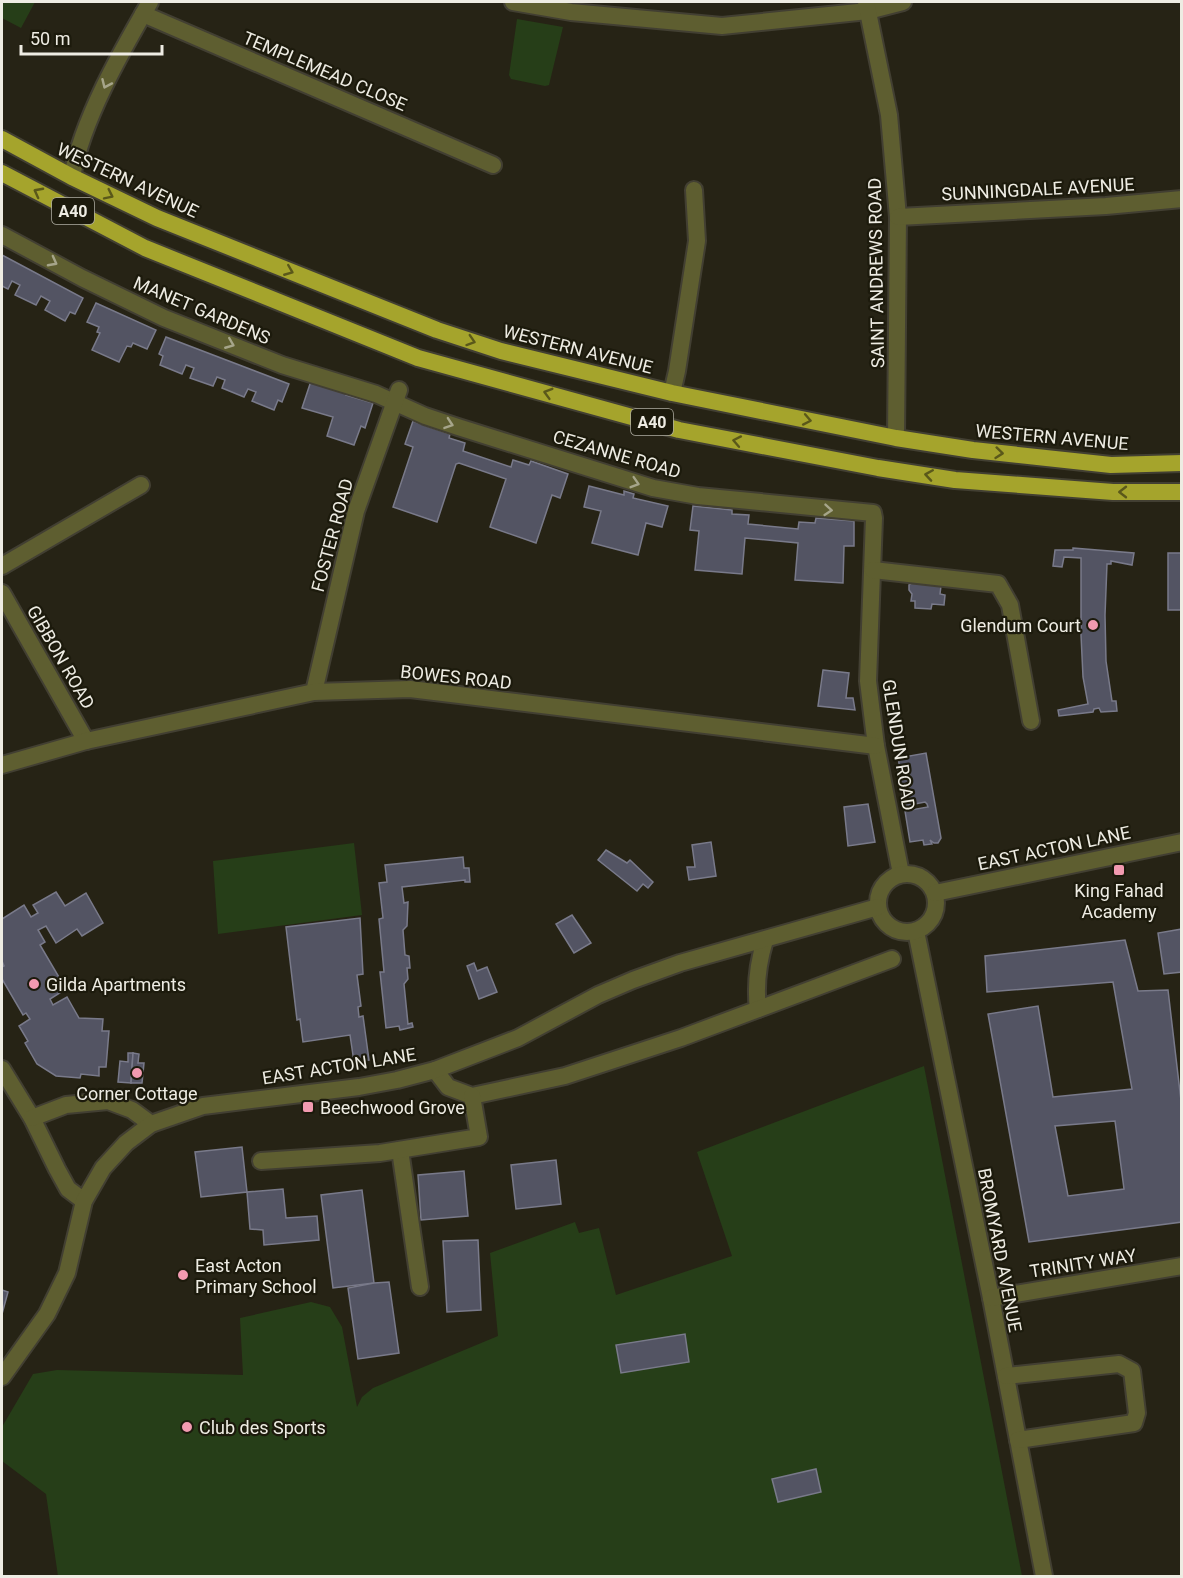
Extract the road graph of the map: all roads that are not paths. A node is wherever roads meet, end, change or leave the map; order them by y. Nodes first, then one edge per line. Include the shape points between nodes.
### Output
1 (513, 2) edge
2 (903, 2) edge
3 (542, 5) edge
4 (867, 6) edge
5 (146, 8) edge
6 (2, 139) edge
7 (493, 165) dead end
8 (2, 173) edge
9 (72, 177) junction
10 (693, 190) dead end
11 (1182, 199) edge
12 (898, 217) junction
13 (2, 235) edge
14 (672, 393) junction
15 (397, 396) junction
16 (896, 438) junction
17 (1182, 463) edge
18 (141, 485) dead end
19 (1182, 492) edge
20 (873, 513) joint
21 (2, 566) edge
22 (873, 570) junction
23 (2, 593) edge
24 (314, 692) junction
25 (1031, 721) dead end
26 (86, 741) junction
27 (876, 746) junction
28 (2, 765) edge
29 (1182, 843) edge
30 (901, 874) junction
31 (935, 893) junction
32 (878, 907) junction
33 (916, 931) junction
34 (765, 940) junction
35 (892, 958) dead end
36 (758, 1009) junction
37 (2, 1069) edge
38 (435, 1070) junction
39 (472, 1096) junction
40 (32, 1118) junction
41 (151, 1124) junction
42 (400, 1150) junction
43 (261, 1161) dead end
44 (84, 1201) junction
45 (1182, 1266) edge
46 (420, 1287) dead end
47 (991, 1298) junction
48 (1006, 1376) junction
49 (2, 1377) edge
50 (1018, 1440) junction
51 (1044, 1576) edge

1 - 3 street
2 - 4 street
3 - 4 street via 722,26 786,21
4 - 12 street, SAINT ANDREWS ROAD via 890,115
5 - 7 street, TEMPLEMEAD CLOSE
5 -> 9 street via 76,152
6 - 9 highway, WESTERN AVENUE / A40
19 -> 8 highway, A40 via 1113,492 955,480 679,430 417,358 145,248
9 -> 14 highway, WESTERN AVENUE / A40 via 156,218 437,330 501,351
10 - 14 street via 697,241
11 - 12 street, SUNNINGDALE AVENUE
12 - 16 street, SAINT ANDREWS ROAD
13 -> 15 street, MANET GARDENS via 164,318 282,365
14 -> 16 highway, WESTERN AVENUE / A40
15 -> 20 street, CEZANNE ROAD via 425,416 653,488
15 - 24 street, FOSTER ROAD via 356,511
16 -> 17 highway, WESTERN AVENUE / A40 via 1111,465
18 - 21 street
20 - 22 street, GLENDUN ROAD
22 - 25 street via 998,584 1010,605
22 - 27 street, GLENDUN ROAD via 868,681
23 - 26 street, GIBBON ROAD
24 - 26 street, BOWES ROAD
24 - 27 street, BOWES ROAD via 410,689
26 - 28 street, BOWES ROAD
27 - 30 street, GLENDUN ROAD
29 - 31 street, EAST ACTON LANE
30 - 31 street via 918,875
30 - 32 street via 880,890
31 - 33 street via 931,920
32 - 33 street via 888,925 896,930
32 - 34 street, EAST ACTON LANE
33 - 47 street, BROMYARD AVENUE
34 - 36 street via 759,960
34 - 38 street, EAST ACTON LANE via 633,980 518,1038
35 - 36 street
36 - 39 street via 598,1066
37 - 40 street
38 - 39 street via 448,1087
38 - 41 street, EAST ACTON LANE via 359,1086 203,1106
39 - 42 street via 479,1137
40 - 41 street via 66,1105 108,1101 132,1110
40 - 44 street via 68,1189
41 - 44 street, EAST ACTON LANE via 103,1168
42 - 43 street
42 - 46 street
44 - 49 street, EAST ACTON LANE via 67,1273 47,1314
45 - 47 street, TRINITY WAY
47 - 48 street, BROMYARD AVENUE
48 - 50 street, BROMYARD AVENUE
48 - 50 street via 1119,1364 1132,1371 1137,1413 1134,1423
50 - 51 street, BROMYARD AVENUE

